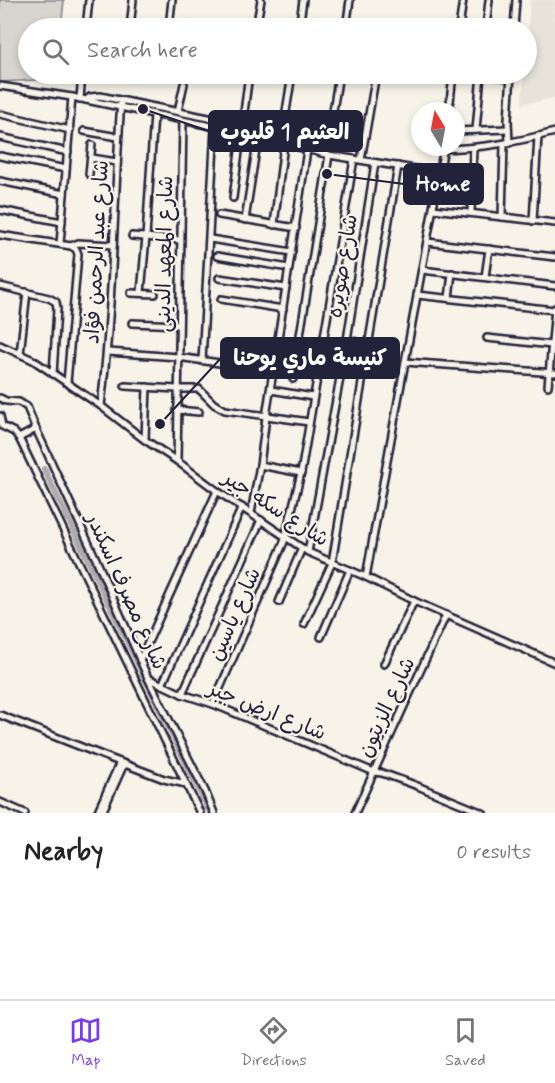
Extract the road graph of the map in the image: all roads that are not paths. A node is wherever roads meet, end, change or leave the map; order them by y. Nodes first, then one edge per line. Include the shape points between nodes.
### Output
1 (89, 0) edge
2 (133, 0) edge
3 (172, 0) edge
4 (261, 0) edge
5 (303, 0) edge
6 (350, 0) edge
7 (463, 0) edge
8 (489, 0) edge
9 (516, 0) edge
10 (88, 18) edge
11 (131, 18) edge
12 (170, 18) edge
13 (258, 18) edge
14 (300, 18) edge
15 (347, 18) edge
16 (460, 18) edge
17 (487, 18) edge
18 (515, 18) edge
19 (82, 84) edge
20 (184, 84) dead end
21 (246, 84) edge
22 (290, 84) edge
23 (338, 84) edge
24 (374, 84) edge
25 (452, 84) edge
26 (480, 84) edge
27 (511, 84) edge
28 (0, 86) edge
29 (72, 97) junction
30 (83, 99) junction
31 (121, 100) junction
32 (449, 102) edge
33 (121, 107) junction
34 (178, 111) junction
35 (0, 114) edge
36 (154, 114) junction
37 (183, 120) junction
38 (242, 125) junction
39 (216, 127) junction
40 (508, 129) junction
41 (70, 130) junction
42 (465, 130) edge
43 (476, 130) junction
44 (84, 131) dead end
45 (240, 132) junction
46 (555, 132) edge
47 (283, 133) junction
48 (538, 136) junction
49 (0, 137) edge
50 (118, 137) junction
51 (258, 137) junction
52 (283, 143) junction
53 (507, 143) junction
54 (92, 145) dead end
55 (465, 148) edge
56 (473, 148) junction
57 (307, 150) junction
58 (68, 152) junction
59 (327, 155) junction
60 (0, 156) edge
61 (442, 156) edge
62 (91, 158) junction
63 (354, 159) junction
64 (361, 160) junction
65 (117, 162) junction
66 (375, 163) junction
67 (398, 166) junction
68 (66, 169) junction
69 (439, 173) junction
70 (89, 174) dead end
71 (0, 181) edge
72 (64, 194) junction
73 (233, 198) dead end
74 (433, 209) junction
75 (0, 210) edge
76 (471, 213) junction
77 (219, 215) dead end
78 (502, 217) junction
79 (245, 220) junction
80 (533, 221) junction
81 (62, 222) junction
82 (555, 223) edge
83 (274, 225) junction
84 (296, 228) junction
85 (0, 235) edge
86 (132, 236) dead end
87 (146, 237) junction
88 (210, 239) junction
89 (180, 240) junction
90 (427, 242) junction
91 (60, 244) junction
92 (113, 245) junction
93 (71, 246) junction
94 (489, 249) junction
95 (292, 252) junction
96 (217, 256) dead end
97 (555, 257) edge
98 (289, 268) junction
99 (422, 270) junction
100 (452, 273) junction
101 (485, 277) junction
102 (219, 278) dead end
103 (0, 286) edge
104 (555, 286) edge
105 (286, 288) junction
106 (27, 292) junction
107 (131, 293) dead end
108 (141, 293) junction
109 (155, 294) dead end
110 (417, 295) junction
111 (449, 298) junction
112 (221, 299) dead end
113 (283, 309) junction
114 (555, 309) edge
115 (132, 323) dead end
116 (178, 325) junction
117 (487, 338) dead end
118 (347, 340) junction
119 (0, 345) edge
120 (369, 345) junction
121 (552, 345) junction
122 (108, 351) junction
123 (20, 354) junction
124 (178, 357) junction
125 (202, 361) junction
126 (405, 362) junction
127 (274, 371) junction
128 (552, 373) edge
129 (53, 374) junction
130 (293, 379) dead end
131 (67, 383) junction
132 (124, 386) dead end
133 (548, 386) dead end
134 (147, 387) junction
135 (177, 389) junction
136 (271, 390) junction
137 (313, 397) junction
138 (0, 398) edge
139 (101, 406) junction
140 (177, 410) junction
141 (199, 412) dead end
142 (0, 416) edge
143 (266, 417) junction
144 (309, 422) junction
145 (36, 429) junction
146 (19, 438) junction
147 (144, 440) junction
148 (177, 460) junction
149 (260, 465) junction
150 (301, 473) junction
151 (217, 491) junction
152 (242, 507) junction
153 (251, 513) junction
154 (261, 520) junction
155 (285, 537) junction
156 (302, 548) junction
157 (308, 552) junction
158 (332, 563) junction
159 (350, 570) junction
160 (366, 578) junction
161 (414, 601) junction
162 (279, 602) dead end
163 (446, 615) junction
164 (304, 624) dead end
165 (321, 637) dead end
166 (140, 660) junction
167 (555, 663) edge
168 (384, 664) dead end
169 (148, 678) junction
170 (162, 685) junction
171 (182, 694) junction
172 (213, 704) junction
173 (0, 715) edge
174 (122, 763) junction
175 (374, 772) junction
176 (186, 784) junction
177 (0, 802) edge
178 (25, 813) edge
179 (100, 813) edge
180 (200, 813) edge
181 (214, 813) edge
182 (355, 813) edge
183 (483, 813) edge

1 - 10 street
2 - 11 street
3 - 12 street
4 - 13 street
5 - 14 street
6 - 15 street
7 - 16 street
8 - 17 street
9 - 18 street
19 - 30 street
20 - 34 street
21 - 38 street
22 - 47 street
23 - 59 street
24 - 64 street
25 - 32 street
26 - 43 street
27 - 40 street
28 - 29 street
29 - 30 street
29 - 41 street
30 - 31 street via 100,96
30 - 33 street
31 - 33 street, شارع عبد الرحمن فؤاد
31 - 34 street
33 - 36 street
33 - 50 street, شارع عبد الرحمن فؤاد
34 - 38 street
35 - 41 street
36 - 37 street
36 - 87 street
37 - 39 street
37 - 89 street, شارع المعهد الدينى
38 - 45 street
38 - 47 street
39 - 45 street
39 - 88 street
40 - 43 street
40 - 53 street
41 - 58 street
42 - 43 street
44 - 50 street
45 - 51 street
45 - 73 street
46 - 48 street
47 - 52 street
48 - 53 street
48 - 80 street
49 - 58 street
50 - 65 street, شارع عبد الرحمن فؤاد
51 - 52 street
51 - 79 street
52 - 57 street
52 - 83 street
53 - 56 street
53 - 78 street
54 - 62 street
55 - 56 street
56 - 76 street
57 - 59 street
57 - 84 street
58 - 68 street
59 - 63 street
59 - 130 street
60 - 68 street
61 - 69 street
62 - 65 street
62 - 70 street
63 - 64 street
63 - 137 street, شارع ياسين
64 - 66 street
65 - 92 street, شارع عبد الرحمن فؤاد
66 - 67 street
66 - 118 street, شارع صويره
67 - 69 street
67 - 120 street
68 - 72 street
69 - 74 street
71 - 72 street
72 - 81 street
74 - 76 street
74 - 90 street
75 - 81 street
76 - 78 street
77 - 79 street
78 - 80 street
79 - 83 street
80 - 82 street
81 - 91 street
83 - 84 street
84 - 95 street
85 - 91 street
86 - 87 street
87 - 89 street
87 - 108 street
88 - 95 street
88 - 125 street
89 - 116 street, شارع المعهد الدينى
90 - 94 street
90 - 99 street
91 - 93 street
92 - 93 street
92 - 122 street, شارع عبد الرحمن فؤاد
93 - 131 street via 78,254
94 - 97 street
94 - 101 street
95 - 98 street
96 - 98 street
98 - 105 street
99 - 100 street
99 - 110 street
100 - 101 street
100 - 111 street
101 - 104 street
102 - 105 street
103 - 106 street
105 - 113 street
106 - 123 street
106 - 129 street via 56,302
107 - 108 street
108 - 109 street
110 - 111 street
110 - 126 street
111 - 114 street
112 - 113 street
113 - 127 street
114 - 121 street
115 - 116 street
116 - 124 street, شارع المعهد الدينى
117 - 121 street
118 - 120 street
118 - 157 street, شارع صويره
119 - 123 street, شارع سكه جير
120 - 158 street
121 - 128 street
122 - 124 street
122 - 139 street, شارع عبد الرحمن فؤاد
123 - 129 street, شارع سكه جير
124 - 125 street
124 - 135 street, شارع المعهد الدينى
125 - 127 street
126 - 128 street
126 - 160 street
127 - 136 street
128 - 133 street
129 - 131 street, شارع سكه جير
131 - 139 street, شارع سكه جير
132 - 134 street
134 - 135 street
134 - 147 street
135 - 140 street, شارع المعهد الدينى
135 - 143 street via 199,389 218,408
136 - 137 street
136 - 143 street
137 - 144 street, شارع ياسين
138 - 145 street, شارع مصرف اسكندر via 27,407
139 - 147 street, شارع سكه جير
140 - 141 street
140 - 148 street, شارع المعهد الدينى
142 - 146 street, شارع مصرف اسكندر via 2,426
143 - 144 street
143 - 149 street
144 - 150 street, شارع ياسين
145 - 146 street
145 - 166 street, شارع مصرف اسكندر
146 - 176 street, شارع مصرف اسكندر
147 - 148 street, شارع سكه جير
148 - 151 street, شارع سكه جير
149 - 150 street
149 - 153 street
150 - 155 street, شارع ياسين
151 - 152 street, شارع سكه جير
151 - 166 street
152 - 153 street, شارع سكه جير
152 - 170 street
153 - 154 street, شارع سكه جير
154 - 155 street, شارع سكه جير
154 - 171 street
155 - 156 street, شارع سكه جير
155 - 172 street, شارع ياسين
156 - 157 street, شارع سكه جير
156 - 162 street
157 - 158 street, شارع سكه جير
158 - 159 street, شارع سكه جير
158 - 164 street
159 - 160 street, شارع سكه جير
159 - 165 street
160 - 161 street, شارع سكه جير
161 - 163 street, شارع سكه جير
161 - 168 street
163 - 167 street, شارع سكه جير
163 - 175 street, شارع الزيتون
166 - 169 street, شارع مصرف اسكندر
169 - 170 street, شارع ارض جبر
169 - 181 street, شارع مصرف اسكندر
170 - 171 street, شارع ارض جبر
171 - 172 street, شارع ارض جبر
172 - 175 street, شارع ارض جبر
173 - 174 street
174 - 176 street
174 - 179 street
175 - 182 street, شارع الزيتون
175 - 183 street, شارع ارض جبر
176 - 180 street, شارع مصرف اسكندر
177 - 178 street

